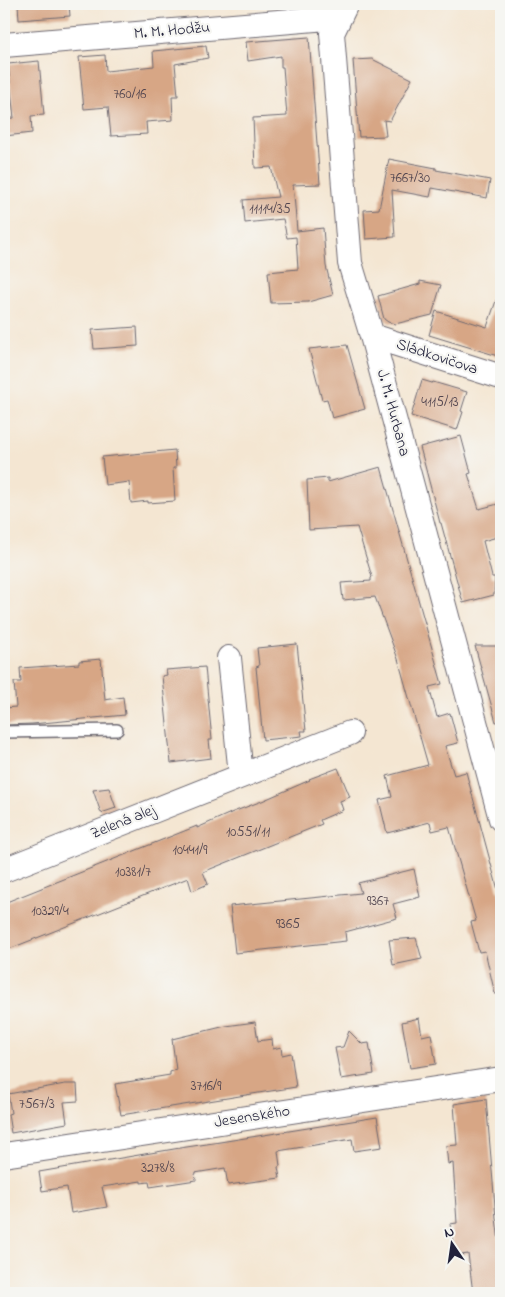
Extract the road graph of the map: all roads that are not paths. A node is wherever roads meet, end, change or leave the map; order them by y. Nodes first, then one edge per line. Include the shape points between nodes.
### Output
1 (343, 11) edge
2 (4, 45) edge
3 (372, 336) junction
4 (501, 377) edge
5 (229, 658) dead end
6 (117, 730) dead end
7 (4, 732) edge
8 (350, 733) dead end
9 (242, 775) junction
10 (501, 819) edge
11 (4, 870) edge
12 (501, 1079) edge
13 (4, 1155) edge

1 - 2 street, M. M. Hodžu
1 - 3 street, J. M. Hurbana via 332,33 350,262
3 - 4 street, Sládkovičova
3 - 10 street, J. M. Hurbana
5 - 9 street
6 - 7 lane
8 - 9 street, Zelená alej
9 - 11 street, Zelená alej
12 - 13 street, Jesenského

